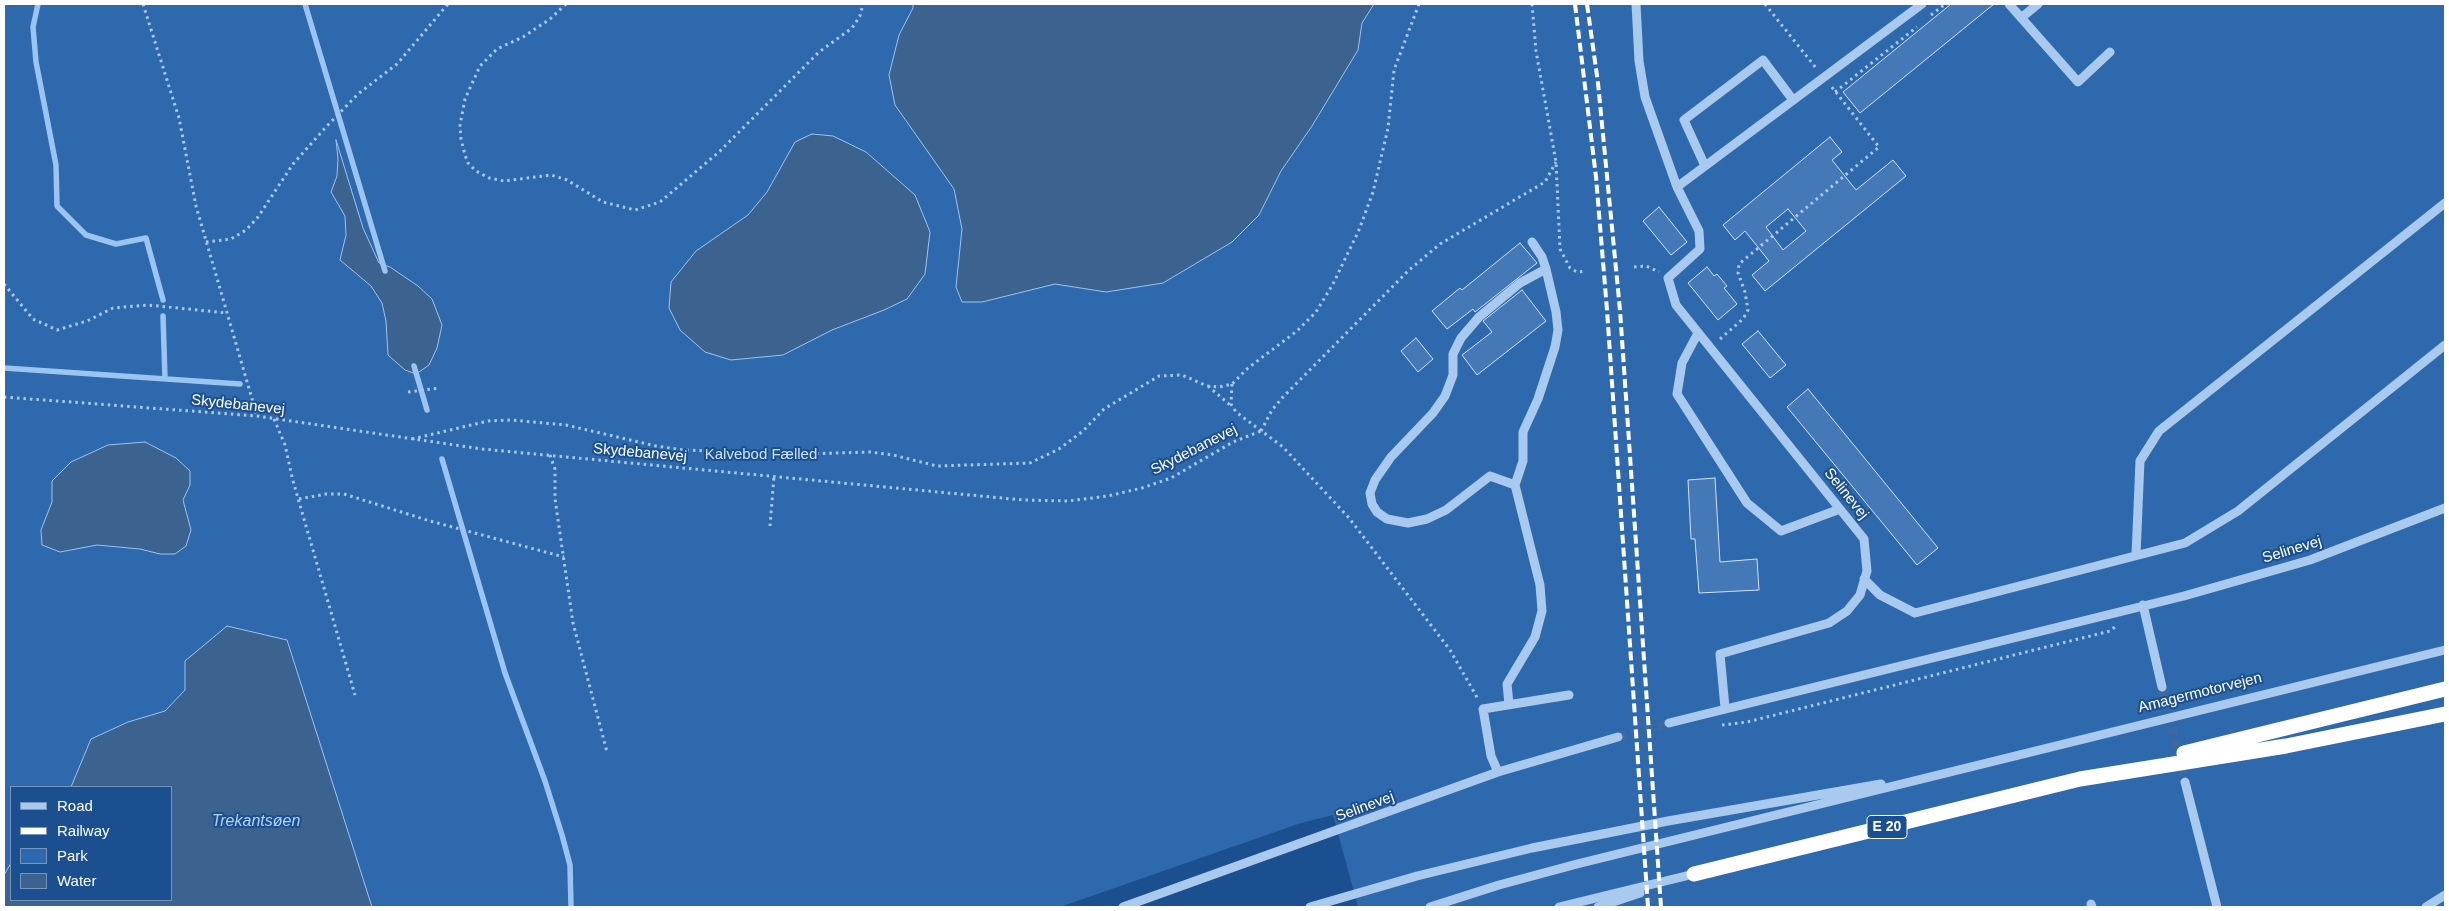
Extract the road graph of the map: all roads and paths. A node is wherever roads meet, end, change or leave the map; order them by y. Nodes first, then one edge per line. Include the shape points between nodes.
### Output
1 (143, 4) edge
2 (448, 4) edge
3 (566, 4) edge
4 (863, 4) edge
5 (1419, 4) edge
6 (1532, 4) edge
7 (1636, 4) edge
8 (1765, 4) edge
9 (1922, 4) edge
10 (2009, 4) edge
11 (2038, 4) edge
12 (1944, 5) edge
13 (1929, 17) dead end
14 (2021, 18) junction
15 (1921, 23) dead end
16 (2110, 52) dead end
17 (1824, 77) junction
18 (1835, 92) junction
19 (1794, 100) junction
20 (1556, 162) junction
21 (1705, 166) junction
22 (1677, 188) junction
23 (2445, 203) edge
24 (206, 242) junction
25 (1532, 242) dead end
26 (1634, 267) dead end
27 (1546, 269) junction
28 (1586, 271) dead end
29 (1668, 278) junction
30 (4, 284) edge
31 (227, 313) junction
32 (1698, 333) junction
33 (2445, 345) edge
34 (1710, 348) junction
35 (1232, 384) junction
36 (1207, 386) junction
37 (440, 388) dead end
38 (408, 392) dead end
39 (4, 397) edge
40 (1236, 412) junction
41 (257, 416) junction
42 (273, 418) junction
43 (1261, 431) junction
44 (412, 440) junction
45 (550, 456) junction
46 (774, 476) junction
47 (1515, 485) junction
48 (300, 499) junction
49 (2445, 508) edge
50 (1840, 509) junction
51 (770, 526) dead end
52 (2136, 555) junction
53 (564, 557) junction
54 (1864, 579) junction
55 (2143, 605) junction
56 (2117, 626) dead end
57 (2445, 650) edge
58 (2162, 687) tunnel mouth
59 (2445, 689) edge
60 (355, 695) dead end
61 (1569, 696) dead end
62 (1509, 704) junction
63 (1483, 708) junction
64 (1725, 708) junction
65 (2445, 714) edge
66 (1669, 723) tunnel mouth
67 (1719, 726) dead end
68 (1618, 737) tunnel mouth
69 (607, 752) dead end
70 (1962, 769) junction
71 (1498, 772) junction
72 (2080, 779) junction
73 (2185, 782) tunnel mouth
74 (1694, 874) junction
75 (2445, 895) edge
76 (1123, 907) edge
77 (1310, 907) edge
78 (1430, 907) edge
79 (1559, 907) edge
80 (1598, 907) edge
81 (2217, 907) edge
82 (2426, 907) edge

1 - 24 path via 179,118
2 - 24 path via 397,64 358,94 293,164 246,230 231,239
3 - 4 path via 523,37 497,48 480,66 465,99 460,125 465,155 476,171 489,178 504,181 551,175 567,180 604,202 635,210 660,202 719,152 819,52 852,28
5 - 35 path via 1394,70 1388,128 1373,192 1333,284 1316,312 1298,332 1248,368
6 - 20 path via 1536,52
7 - 22 street via 1645,97
8 - 17 path
9 - 17 street
10 - 14 street
11 - 14 street
12 - 13 path
14 - 16 street via 2078,82
15 - 18 path
17 - 18 path
17 - 19 street
18 - 34 path via 1879,147 1739,264 1738,273 1748,310 1743,319
19 - 21 street
19 - 21 street via 1763,60 1684,120
20 - 28 path via 1560,249 1570,268 1577,272
20 - 43 path via 1545,182 1440,244 1408,271 1283,397
21 - 22 street
22 - 29 street via 1698,231 1700,249
23 - 52 street via 2159,431 2140,461
24 - 31 path
25 - 27 street
26 - 29 path via 1656,269
27 - 47 street via 1558,330 1538,399 1523,432 1523,461
27 - 47 street via 1520,283 1479,317 1461,338 1453,354 1453,375 1445,396 1392,457 1375,480 1370,493 1377,512 1387,519 1408,523 1446,510 1490,476
29 - 32 street, Selinevej via 1676,306
30 - 31 path via 33,318 57,330 87,321 113,308 148,305
31 - 41 path
32 - 34 street, Selinevej
32 - 50 street via 1682,363 1677,394 1747,503 1781,531
33 - 52 street via 2238,511 2185,543
34 - 50 street, Selinevej
35 - 36 path
35 - 40 path via 1231,404
36 - 40 path
36 - 44 path via 1182,375 1159,376 1104,409 1059,449 1030,463 938,466 870,452 803,454 683,450 566,425 511,420 488,422
37 - 38 path
39 - 41 path, Skydebanevej
40 - 43 path
41 - 42 path, Skydebanevej
42 - 44 path, Skydebanevej
42 - 48 path via 285,445
43 - 46 path, Skydebanevej via 1233,442 1171,478 1108,496 1068,501 1023,500
43 - 63 path via 1283,447 1349,518 1450,650
44 - 45 path, Skydebanevej
45 - 46 path, Skydebanevej
45 - 53 path via 555,469 555,500
46 - 51 path
47 - 62 street via 1540,585 1542,611 1535,637 1507,684
48 - 53 path via 344,494
48 - 60 path
49 - 55 street, Selinevej via 2310,560
50 - 54 street, Selinevej via 1864,539 1867,571
52 - 54 street via 1914,613 1880,596
53 - 69 path via 574,623
54 - 64 street, Selinevej via 1860,594 1847,611 1829,622 1720,654
55 - 58 street
55 - 64 street, Selinevej
56 - 67 path via 2110,631 1747,722
57 - 70 street, Amagermotorvejen
59 - 72 highway, E 20
61 - 62 street
62 - 63 street
63 - 71 street via 1491,756
64 - 66 street, Selinevej
65 - 72 highway via 2286,746
68 - 71 street, Selinevej
70 - 77 street via 1532,848
70 - 78 street via 1577,864
71 - 76 street, Selinevej
72 - 74 highway, E 20
73 - 81 street
74 - 79 street
74 - 80 street
75 - 82 street

